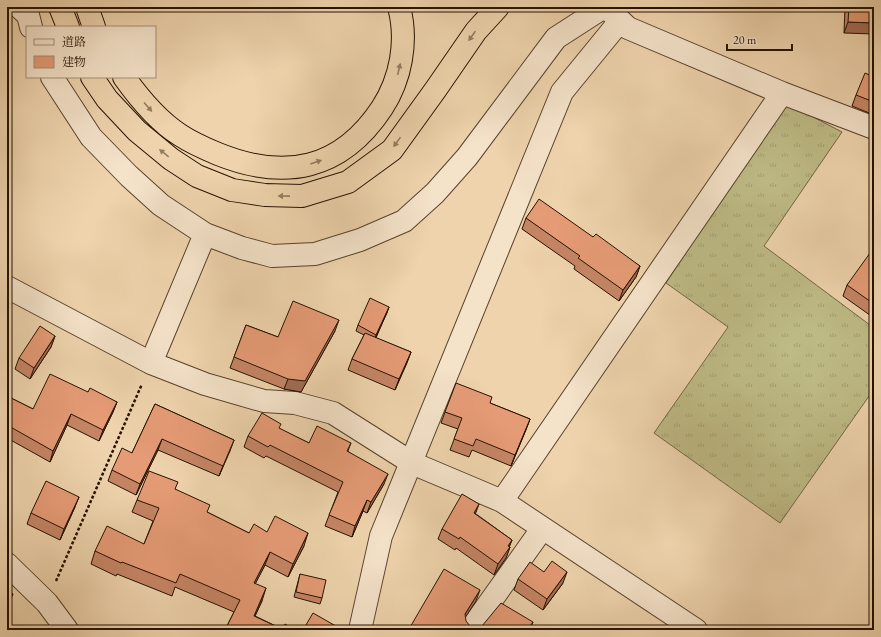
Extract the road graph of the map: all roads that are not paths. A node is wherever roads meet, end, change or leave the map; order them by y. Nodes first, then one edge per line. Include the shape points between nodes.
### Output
1 (19, 7) edge
2 (60, 7) edge
3 (87, 7) edge
4 (399, 7) edge
5 (498, 7) edge
6 (610, 12) edge
7 (31, 26) edge
8 (68, 26) edge
9 (94, 26) edge
10 (53, 78) edge
11 (93, 78) edge
12 (125, 78) edge
13 (782, 93) junction
14 (874, 128) edge
15 (205, 234) junction
16 (7, 287) edge
17 (151, 363) junction
18 (412, 463) junction
19 (502, 501) junction
20 (542, 529) junction
21 (7, 564) edge
22 (473, 626) edge
23 (67, 630) edge
24 (360, 630) edge
25 (696, 630) edge

1 - 7 street via 28,16
2 - 8 highway
3 - 9 highway
12 -> 4 highway via 153,112 180,135 201,146 237,161 271,168 301,167 330,157 355,141 388,99 398,74 402,53 402,18
5 -> 11 highway via 476,31 392,150 348,182 302,196 265,195 232,190 197,176 137,132 107,99
6 - 13 street via 628,28
6 - 15 street via 556,38 467,156 435,193 404,221 360,240 315,254 272,256
6 - 18 street via 562,92
10 - 15 street via 91,137 129,176 161,205
13 - 14 street
13 - 19 street
15 - 17 street
16 - 17 street
17 - 18 street via 205,384 264,401 295,403 333,413
18 - 19 street
18 - 24 street via 381,536
19 - 20 street
20 - 22 street
20 - 25 street
21 - 23 street via 47,603

